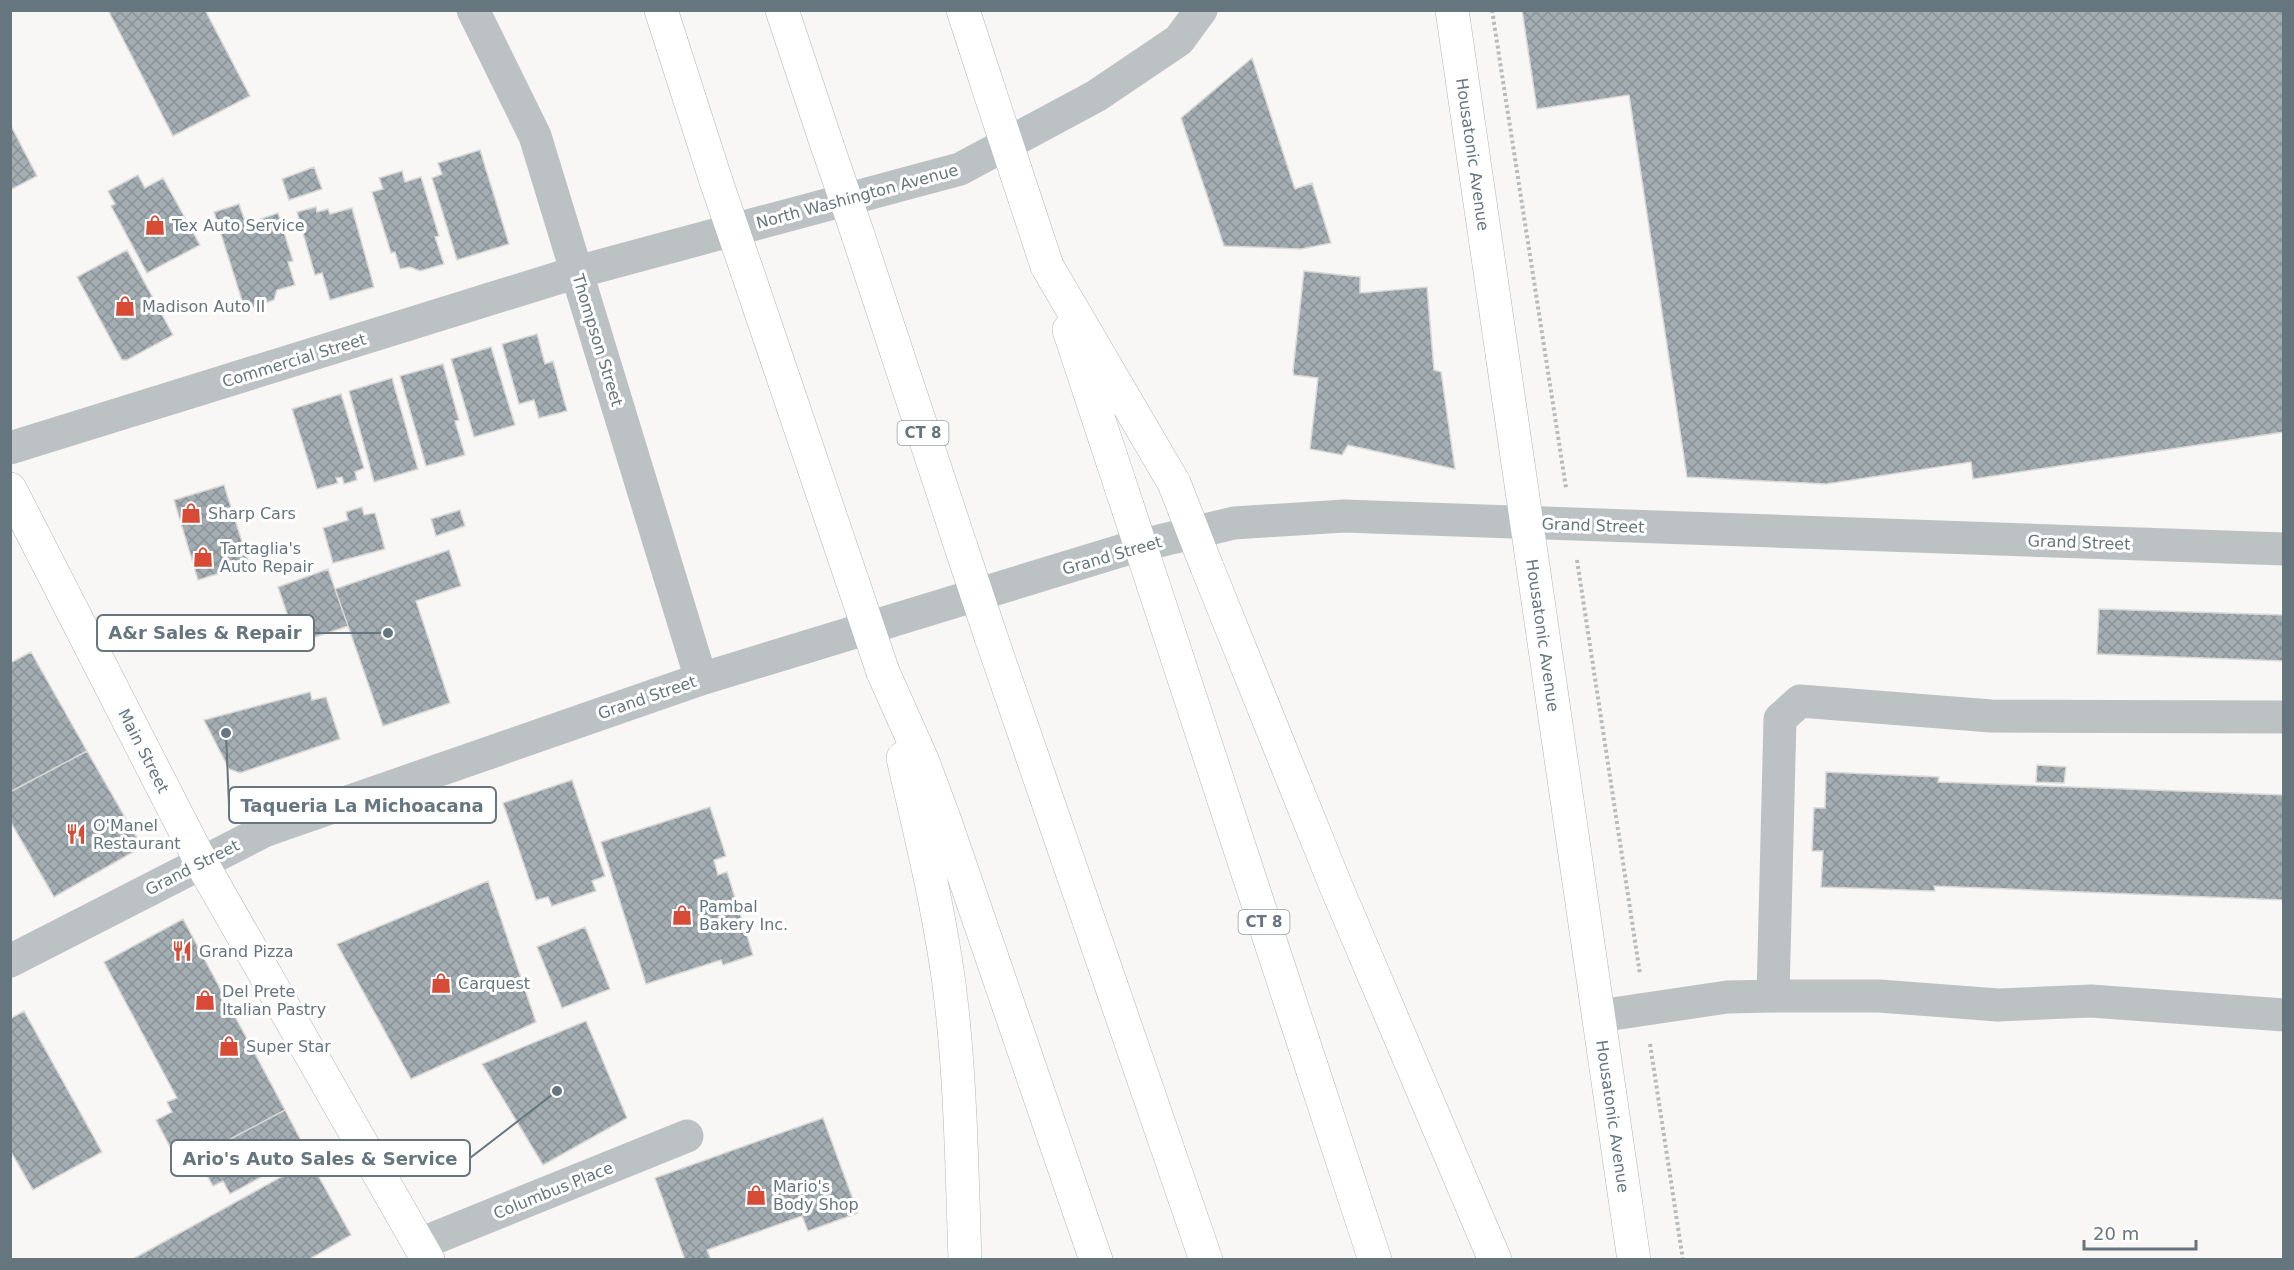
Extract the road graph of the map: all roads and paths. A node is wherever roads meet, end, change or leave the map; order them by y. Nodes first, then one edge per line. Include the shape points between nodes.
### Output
1 (473, 10) edge
2 (661, 10) edge
3 (782, 10) edge
4 (963, 10) edge
5 (1201, 10) edge
6 (1452, 10) edge
7 (1492, 10) edge
8 (1047, 266) junction
9 (578, 272) junction
10 (10, 448) edge
11 (10, 489) edge
12 (1527, 524) junction
13 (1571, 524) junction
14 (2283, 549) edge
15 (883, 672) junction
16 (701, 679) junction
17 (2283, 717) edge
18 (201, 862) junction
19 (10, 961) edge
20 (1773, 996) junction
21 (1645, 1008) junction
22 (2283, 1015) edge
23 (1599, 1016) junction
24 (687, 1136) dead end
25 (424, 1252) edge
26 (965, 1260) edge
27 (1096, 1260) edge
28 (1206, 1260) edge
29 (1375, 1260) edge
30 (1495, 1260) edge
31 (1634, 1260) edge
32 (1683, 1260) edge

1 - 9 street, Thompson Street via 535,136
2 - 15 main road, bridge
3 - 28 main road, CT 8, bridge via 991,637
4 - 8 main road, CT 8, bridge
5 - 9 street, North Washington Avenue via 1179,40 1096,96 960,169
6 - 12 main road, Housatonic Avenue
7 - 13 path
8 - 29 main road, CT 8, bridge
8 - 30 main road, bridge via 1174,483 1335,884
9 - 10 street, Commercial Street
9 - 16 street, Thompson Street
11 - 18 main road, Main Street
12 - 13 street, Grand Street
12 - 16 street, Grand Street via 1344,516 1234,523 1130,548
12 - 23 main road, Housatonic Avenue
13 - 14 street, Grand Street
13 - 21 path
15 - 26 main road via 944,952 957,1059
15 - 27 main road via 945,821
16 - 18 street, Grand Street via 264,831
17 - 20 street via 1991,716 1800,701 1780,719
18 - 19 street, Grand Street
18 - 25 main road, Main Street
20 - 21 street via 1726,997
20 - 22 street via 1879,996 1998,1005 2091,1001
21 - 23 street
21 - 32 path
23 - 31 main road, Housatonic Avenue
24 - 25 street, Columbus Place

